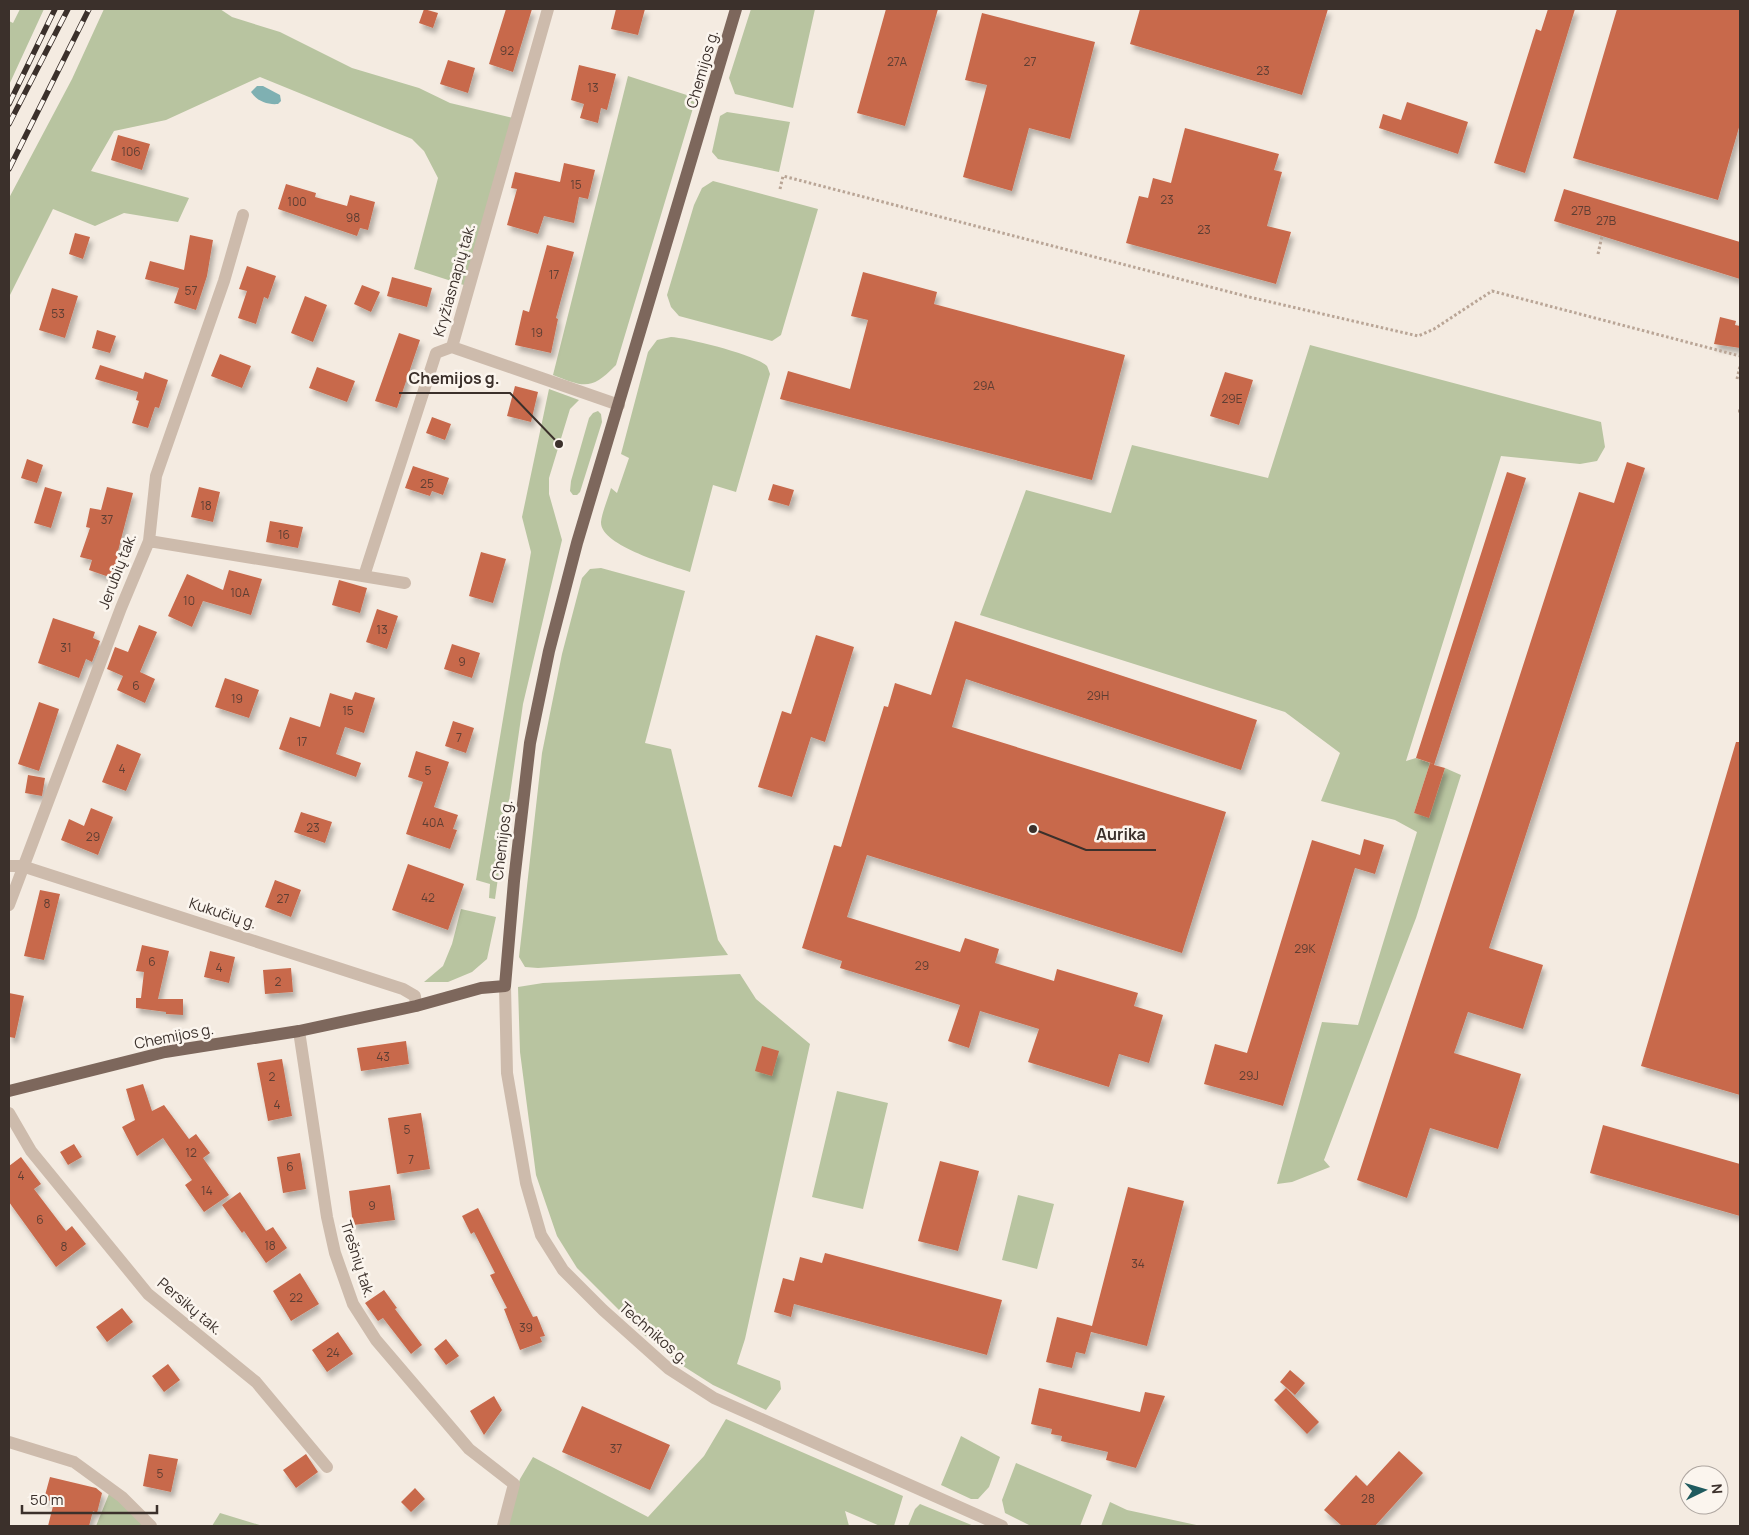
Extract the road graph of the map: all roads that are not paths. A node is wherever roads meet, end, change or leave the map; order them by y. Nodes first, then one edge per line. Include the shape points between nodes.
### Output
1 (548, 9) edge
2 (736, 9) edge
3 (243, 215) dead end
4 (452, 347) junction
5 (619, 405) junction
6 (149, 541) junction
7 (364, 576) junction
8 (405, 584) dead end
9 (9, 866) edge
10 (22, 866) junction
11 (9, 905) edge
12 (505, 986) junction
13 (416, 1006) junction
14 (299, 1031) junction
15 (9, 1092) edge
16 (9, 1113) edge
17 (9, 1442) edge
18 (327, 1467) dead end
19 (151, 1526) edge
20 (503, 1526) edge
21 (1002, 1526) edge

1 - 4 street, Kryžiasnapių tak.
2 - 5 main road, Chemijos g.
3 - 6 street, Jerubių tak. via 224,281 156,476
4 - 5 street
4 - 7 street, Kryžiasnapių tak. via 436,353
5 - 12 main road, Chemijos g. via 567,578 530,743
6 - 7 street
6 - 10 street, Jerubių tak.
7 - 8 street
9 - 10 street, Kukučių g.
10 - 11 street, Jerubių tak.
10 - 13 street, Kukučių g. via 403,988 415,996
12 - 13 main road, Chemijos g. via 481,988
12 - 21 street, Technikos g. via 507,1073 526,1184 541,1235 563,1270 669,1369 714,1398
13 - 14 main road, Chemijos g.
14 - 15 main road, Chemijos g. via 165,1052
14 - 20 street, Trešnių tak. via 327,1217 335,1254 353,1304 376,1340 469,1449 514,1484
16 - 18 street, Persikų tak. via 31,1151 148,1294 256,1382
17 - 19 street via 74,1462 122,1497

